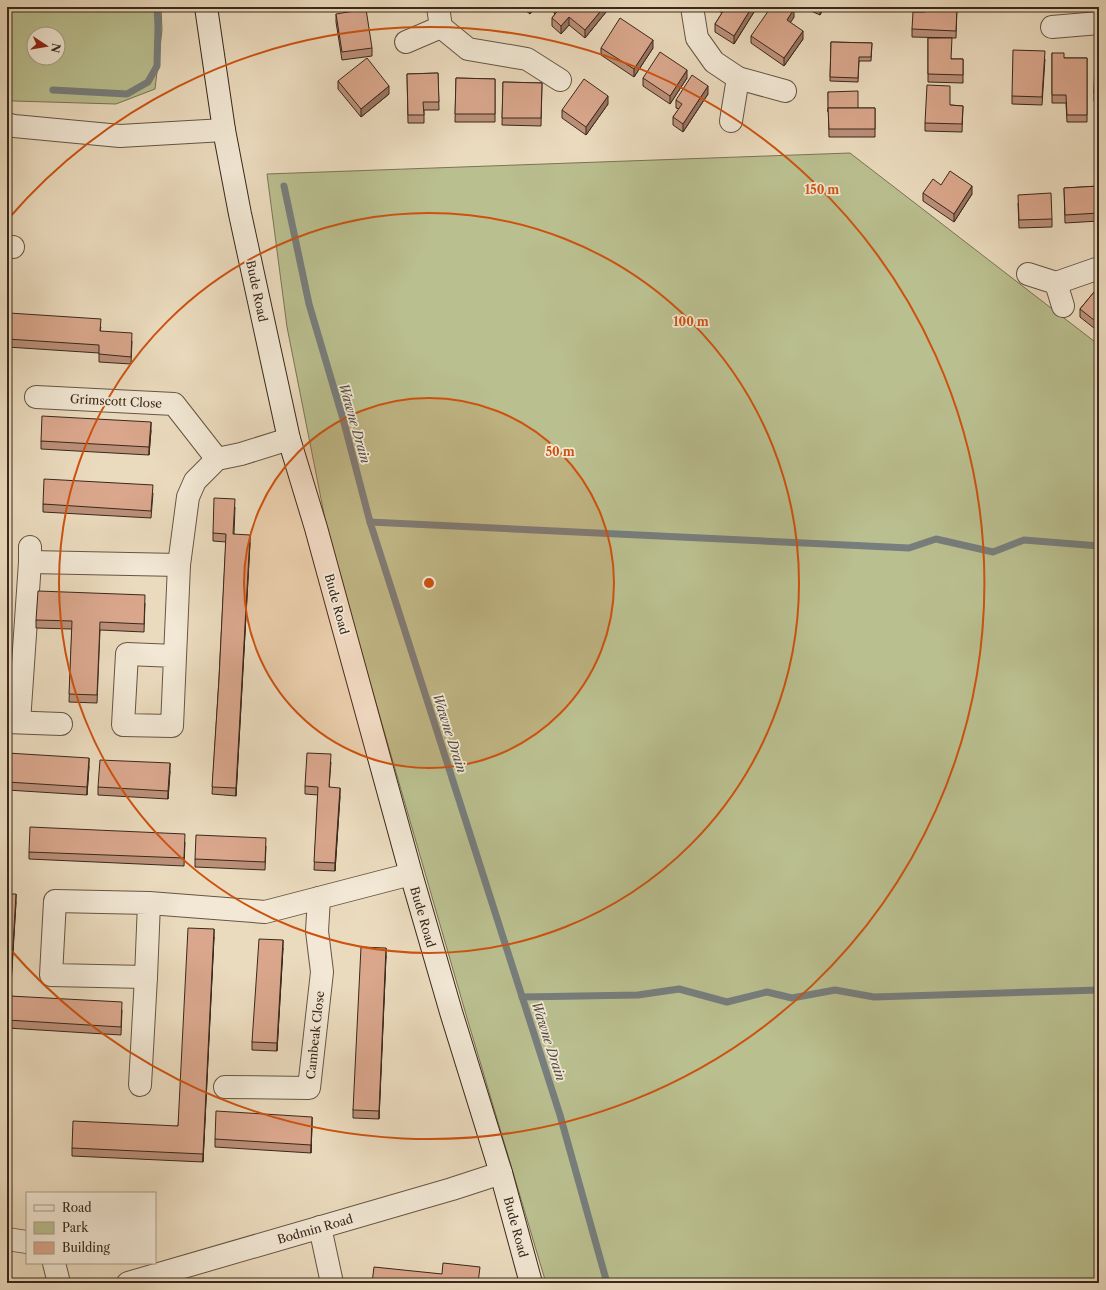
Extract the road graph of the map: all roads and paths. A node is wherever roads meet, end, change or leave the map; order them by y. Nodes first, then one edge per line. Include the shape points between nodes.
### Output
1 (206, 7) edge
2 (692, 7) edge
3 (440, 17) edge
4 (1099, 23) edge
5 (1052, 28) dead end
6 (406, 42) dead end
7 (738, 78) junction
8 (560, 80) dead end
9 (785, 91) dead end
10 (731, 121) dead end
11 (7, 124) edge
12 (224, 130) junction
13 (1099, 268) edge
14 (1028, 274) dead end
15 (1056, 283) junction
16 (1062, 306) dead end
17 (36, 397) dead end
18 (289, 440) junction
19 (217, 459) junction
20 (179, 565) junction
21 (175, 656) dead end
22 (13, 722) edge
23 (61, 724) dead end
24 (411, 874) junction
25 (319, 898) junction
26 (149, 903) junction
27 (146, 977) junction
28 (140, 1085) dead end
29 (225, 1087) dead end
30 (501, 1173) junction
31 (320, 1228) junction
32 (7, 1239) edge
33 (26, 1242) edge
34 (54, 1264) edge
35 (59, 1283) edge
36 (128, 1283) edge
37 (332, 1283) edge
38 (531, 1283) edge

1 - 12 street, Bude Road
2 - 7 street via 697,38 714,62
3 - 6 street
3 - 8 street via 468,49 527,59
4 - 5 street
7 - 9 street
7 - 10 street
11 - 12 street via 120,136
12 - 18 street, Bude Road
13 - 15 street
14 - 15 street
15 - 16 street
17 - 19 street, Grimscott Close via 174,404
18 - 19 street
18 - 24 street, Bude Road via 316,528
19 - 20 street via 195,481 188,497
20 - 21 street
20 - 22 street via 30,555
22 - 23 street
24 - 25 street
24 - 30 street, Bude Road
25 - 26 street via 265,912
25 - 29 street, Cambeak Close via 317,931 322,972 309,1088
26 - 27 street
26 - 27 street via 55,901 51,975
27 - 28 street
30 - 31 street, Bodmin Road
30 - 38 street, Bude Road
31 - 36 street, Bodmin Road
31 - 37 street
32 - 33 street
34 - 35 street

